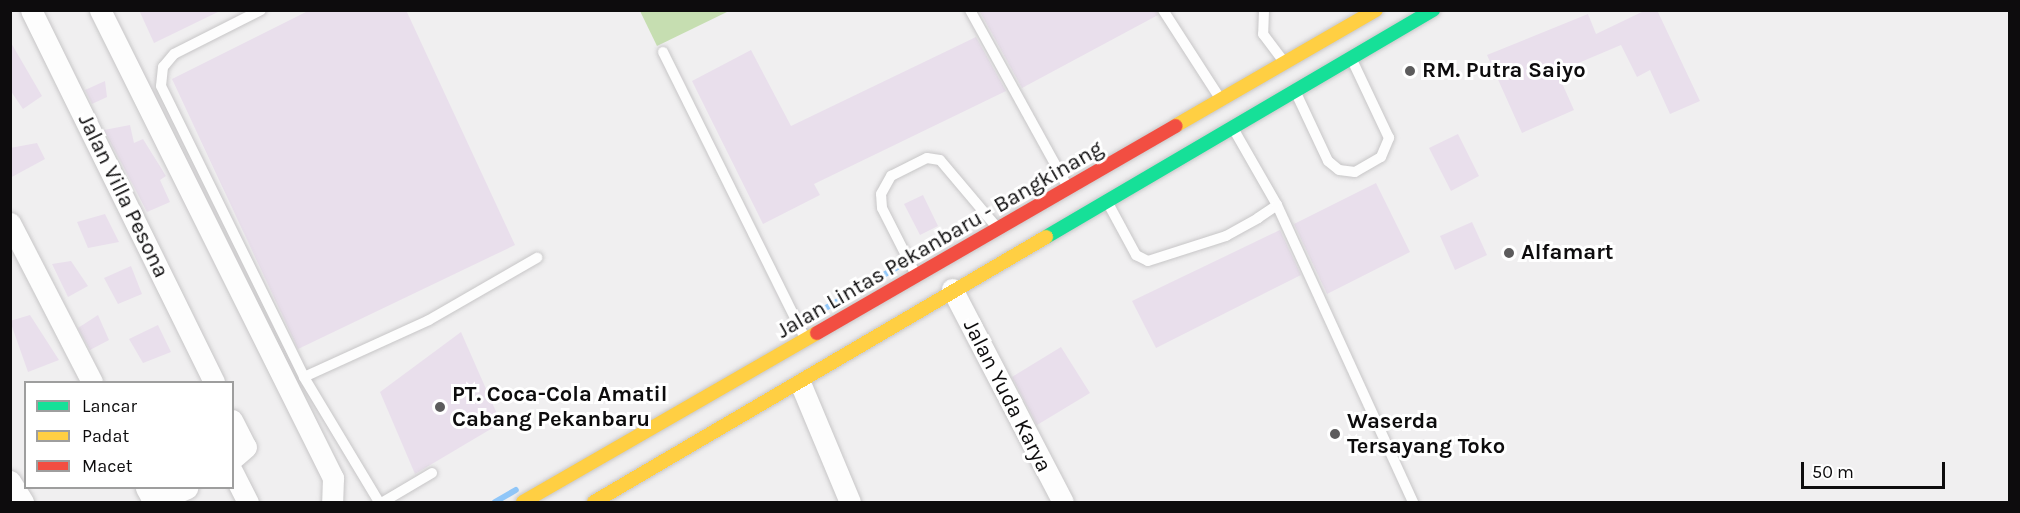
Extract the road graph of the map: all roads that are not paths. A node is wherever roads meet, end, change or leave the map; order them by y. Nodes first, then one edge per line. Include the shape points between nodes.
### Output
1 (31, 10) edge
2 (100, 10) edge
3 (261, 10) edge
4 (970, 10) edge
5 (1163, 10) edge
6 (1264, 10) edge
7 (1376, 10) edge
8 (1433, 10) edge
9 (663, 52) dead end
10 (1351, 59) junction
11 (1286, 64) junction
12 (1295, 90) junction
13 (1222, 102) junction
14 (1232, 127) junction
15 (1069, 189) junction
16 (1107, 201) junction
17 (1277, 205) junction
18 (10, 223) edge
19 (998, 228) junction
20 (537, 258) dead end
21 (915, 273) junction
22 (952, 289) junction
23 (807, 341) junction
24 (304, 377) junction
25 (91, 381) edge
26 (214, 381) edge
27 (801, 385) junction
28 (678, 418) junction
29 (234, 424) edge
30 (698, 446) junction
31 (234, 457) edge
32 (432, 474) dead end
33 (234, 475) edge
34 (10, 481) edge
35 (147, 489) edge
36 (185, 489) edge
37 (23, 502) edge
38 (248, 502) edge
39 (332, 502) edge
40 (381, 502) edge
41 (523, 502) edge
42 (594, 502) edge
43 (850, 502) edge
44 (1063, 502) edge
45 (1413, 502) edge

1 - 26 street, Jalan Villa Pesona
2 - 39 street via 333,478
3 - 24 lane via 174,54 163,67 161,86
4 - 15 lane via 1021,112
5 - 13 lane
6 - 11 lane via 1263,34
7 - 11 highway, Jalan Lintas Pekanbaru - Bangkinang
8 - 10 highway
9 - 23 lane
10 - 12 highway
10 - 12 lane via 1389,138 1381,157 1354,172 1339,170 1328,161
11 - 13 highway, Jalan Lintas Pekanbaru - Bangkinang
12 - 14 highway
13 - 15 highway, Jalan Lintas Pekanbaru - Bangkinang
14 - 16 highway
14 - 17 lane
15 - 19 highway, Jalan Lintas Pekanbaru - Bangkinang
16 - 17 lane via 1136,255 1148,261 1226,236
16 - 22 highway
17 - 45 lane
18 - 25 street
19 - 21 highway, Jalan Lintas Pekanbaru - Bangkinang
19 - 21 lane via 940,160 927,158 891,176 881,194 882,208
20 - 24 lane via 429,320
21 - 23 highway, Jalan Lintas Pekanbaru - Bangkinang
22 - 27 highway
22 - 44 street, Jalan Yuda Karya
23 - 28 highway, Jalan Lintas Pekanbaru - Bangkinang
24 - 40 lane
27 - 30 highway
27 - 43 street
28 - 30 highway
28 - 41 highway, Jalan Lintas Pekanbaru - Bangkinang
29 - 31 street via 246,447
30 - 42 highway
32 - 40 lane
33 - 38 street
34 - 37 street
35 - 36 street via 150,495 166,497

